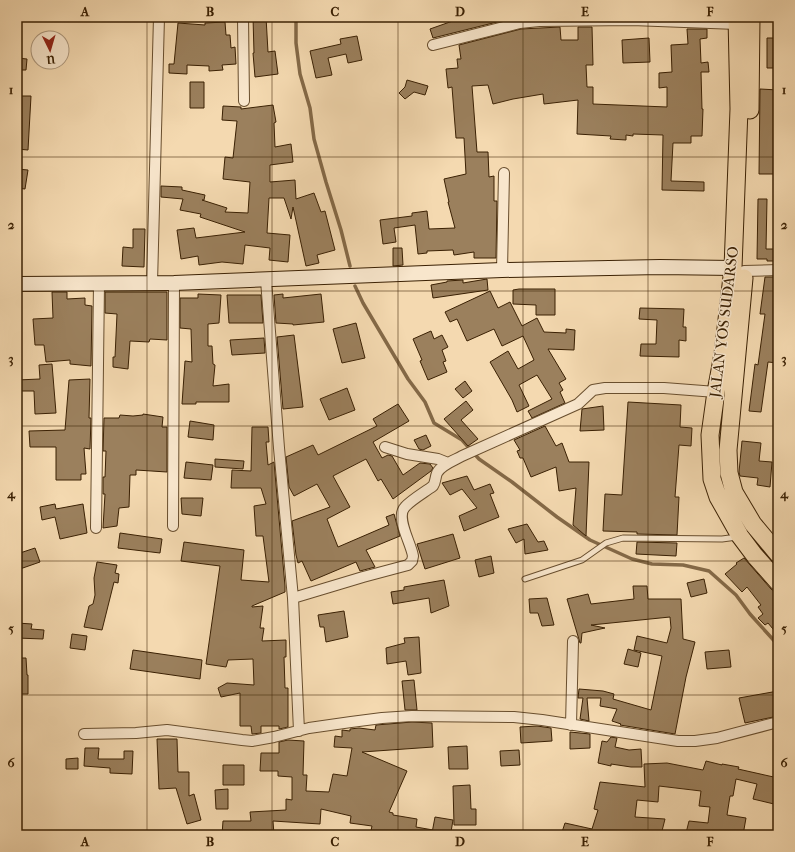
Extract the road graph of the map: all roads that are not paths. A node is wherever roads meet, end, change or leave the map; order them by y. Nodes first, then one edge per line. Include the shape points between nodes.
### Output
1 (159, 17) edge
2 (242, 17) edge
3 (742, 19) edge
4 (433, 45) dead end
5 (244, 100) dead end
6 (504, 173) dead end
7 (502, 270) junction
8 (739, 270) junction
9 (778, 270) edge
10 (266, 280) junction
11 (99, 283) junction
12 (152, 283) junction
13 (174, 283) junction
14 (17, 284) edge
15 (729, 355) junction
16 (716, 392) junction
17 (386, 447) dead end
18 (448, 463) junction
19 (173, 526) dead end
20 (96, 528) dead end
21 (740, 536) junction
22 (778, 554) edge
23 (525, 579) dead end
24 (778, 582) edge
25 (293, 598) junction
26 (573, 641) dead end
27 (778, 722) edge
28 (571, 725) junction
29 (299, 731) junction
30 (84, 734) dead end

1 - 12 street
2 - 5 street
3 - 4 street via 539,21 520,23
3 - 8 highway, JALAN YOS SUDARSO via 750,110
6 - 7 street
7 - 8 main road via 660,267
7 - 10 main road
8 - 9 street
8 - 15 highway, JALAN YOS SUDARSO
10 - 13 main road
10 - 25 street
11 - 12 main road
11 - 14 main road
11 - 20 street
12 - 13 main road
13 - 19 street
15 - 16 highway, JALAN YOS SUDARSO
15 - 22 highway, JALAN YOS SUDARSO via 729,473 732,485 753,524
16 - 18 street via 664,388 593,390 578,404
16 - 21 highway, JALAN YOS SUDARSO via 710,435 712,479 718,497
17 - 18 street
18 - 25 street via 438,472 433,486 405,506 402,511 413,558 408,565
21 - 23 lane via 722,539 623,538 606,543 582,560
21 - 24 highway, JALAN YOS SUDARSO
25 - 29 street
26 - 28 street
27 - 28 street via 695,741 678,741
28 - 29 street via 514,717 412,716 351,722
29 - 30 street via 252,741 167,730

